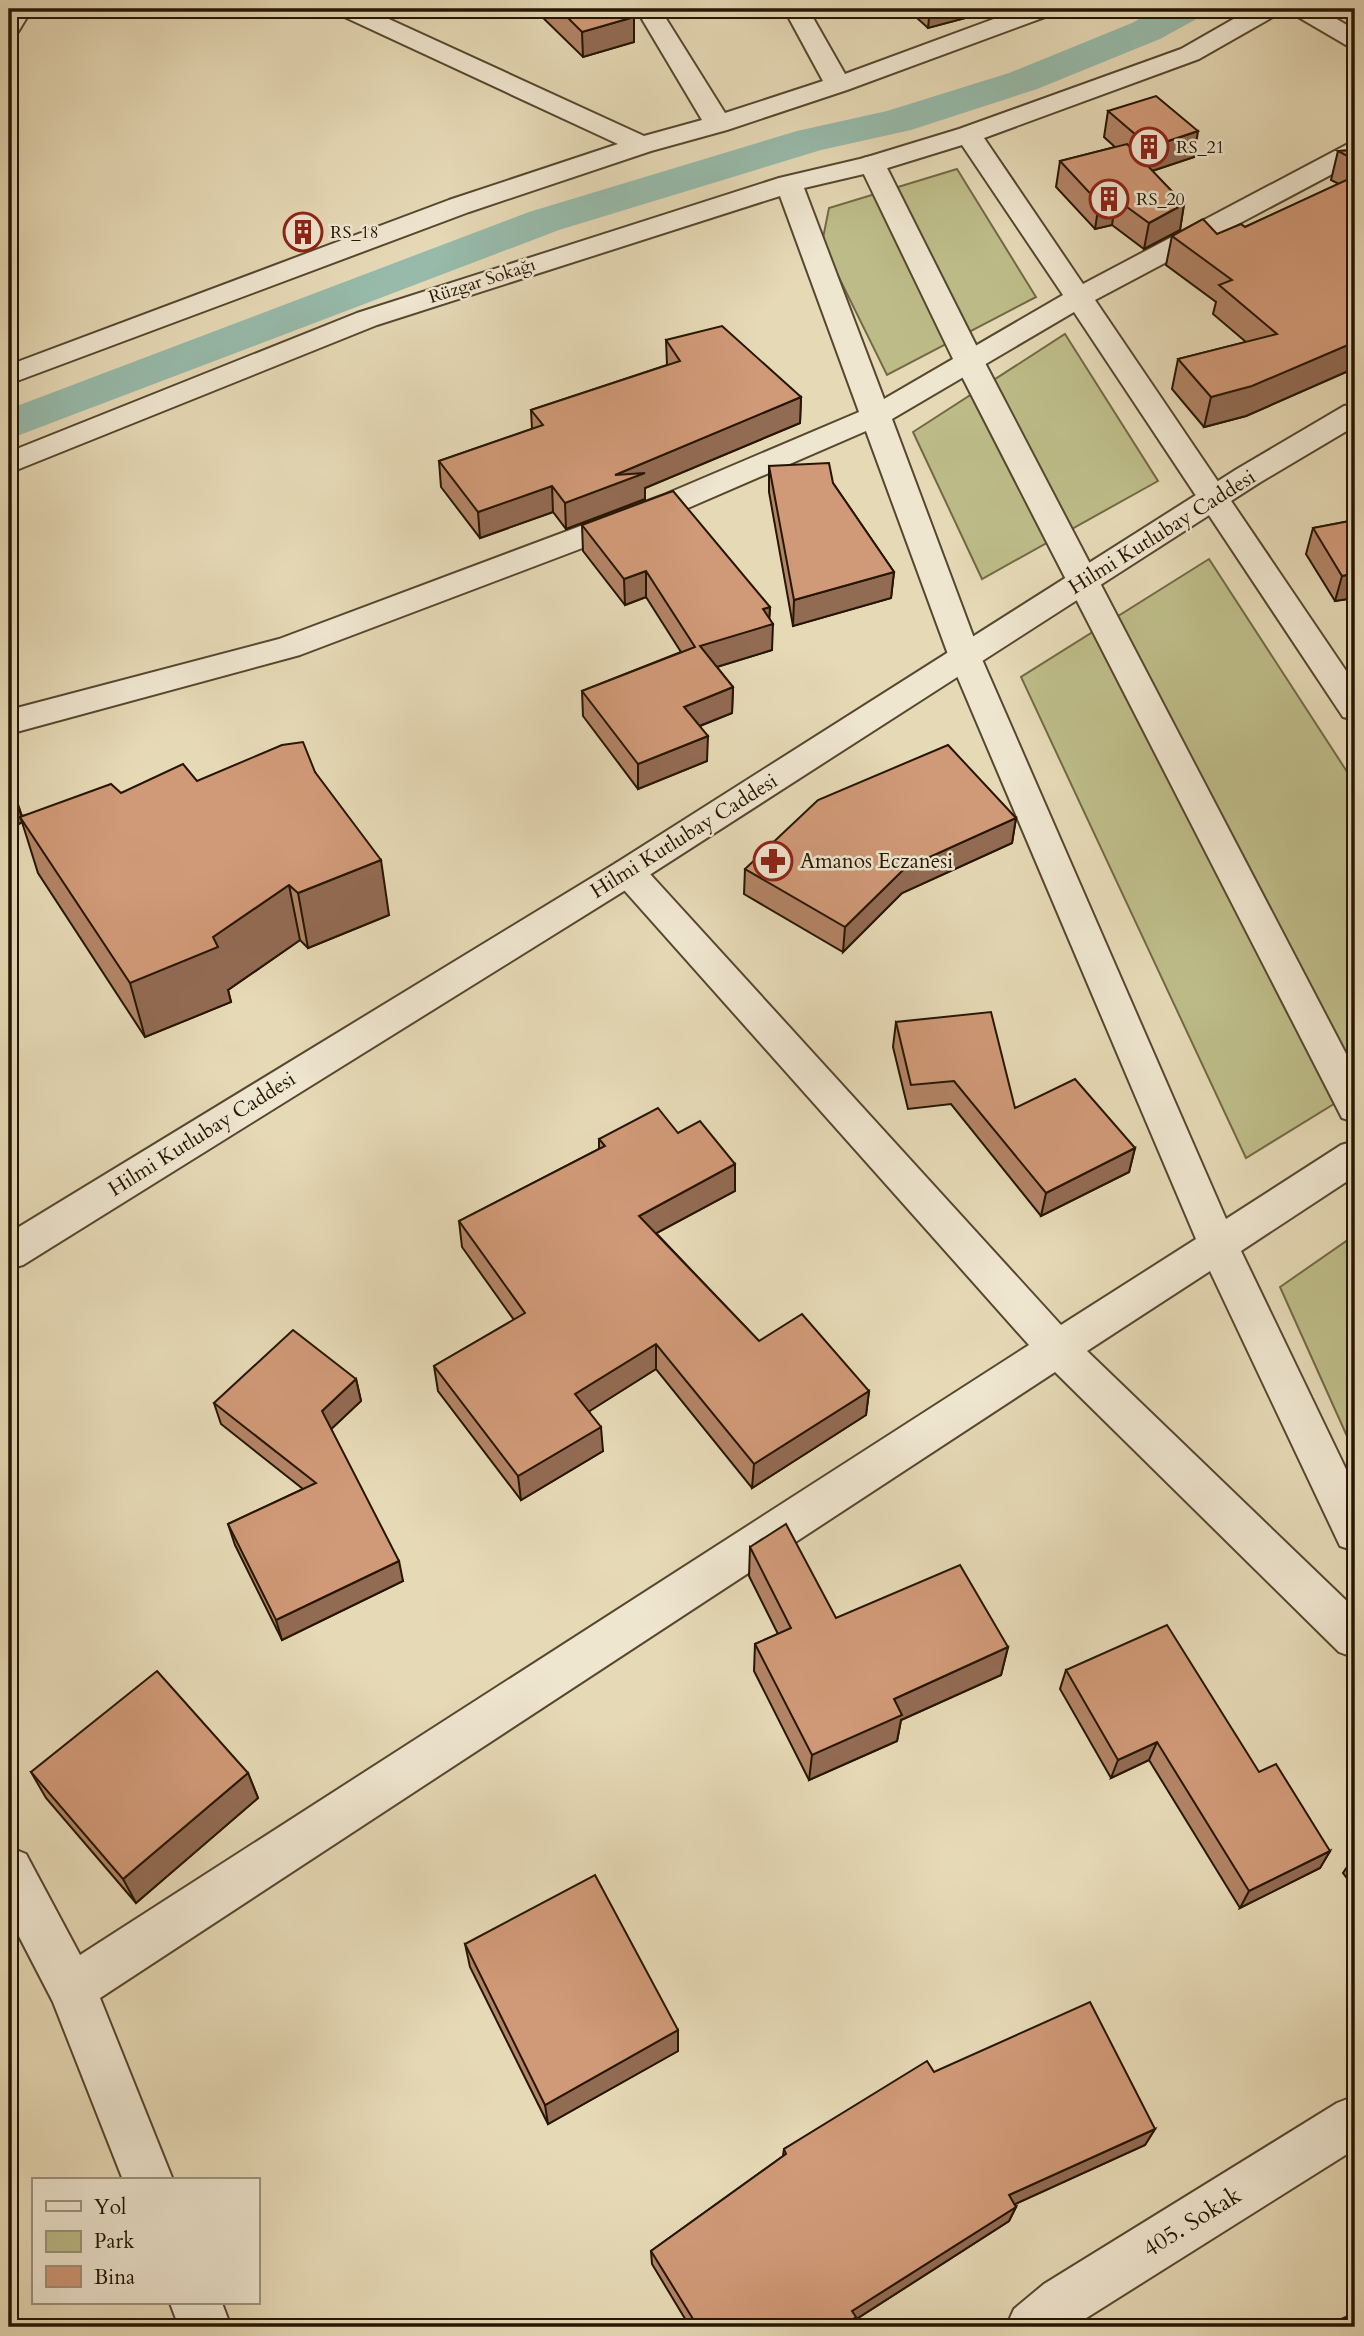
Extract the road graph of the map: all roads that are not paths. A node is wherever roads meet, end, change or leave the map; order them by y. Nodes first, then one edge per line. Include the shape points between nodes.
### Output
1 (19, 9) edge
2 (347, 9) edge
3 (648, 9) edge
4 (796, 9) edge
5 (1044, 9) edge
6 (1269, 9) edge
7 (1302, 9) edge
8 (9, 27) edge
9 (1355, 40) edge
10 (838, 85) junction
11 (718, 124) junction
12 (968, 135) junction
13 (642, 145) junction
14 (1355, 150) edge
15 (872, 164) junction
16 (789, 184) junction
17 (1078, 298) junction
18 (969, 361) junction
19 (9, 375) edge
20 (1355, 413) edge
21 (874, 416) junction
22 (9, 463) edge
23 (1215, 498) junction
24 (1083, 582) junction
25 (965, 657) junction
26 (1355, 709) edge
27 (9, 722) edge
28 (628, 872) junction
29 (1355, 1107) edge
30 (1355, 1156) edge
31 (1218, 1245) junction
32 (9, 1253) edge
33 (1058, 1349) junction
34 (1355, 1532) edge
35 (1355, 1638) edge
36 (9, 1870) edge
37 (72, 1988) junction
38 (1355, 2121) edge
39 (147, 2178) edge
40 (196, 2304) edge
41 (205, 2327) edge
42 (1032, 2327) edge

1 - 8 street
2 - 13 street
3 - 11 street
4 - 10 street
5 - 10 street
6 - 12 street, Rüzgar Sokağı via 1190,54
7 - 9 street
10 - 11 street
11 - 13 street
12 - 15 street, Rüzgar Sokağı
12 - 17 street
13 - 19 street via 459,206
14 - 17 street
15 - 16 street, Rüzgar Sokağı
15 - 18 street
16 - 21 street
16 - 22 street, Rüzgar Sokağı via 368,319
17 - 18 street
17 - 23 street
18 - 21 street
18 - 24 street
20 - 23 street, Hilmi Kutlubay Caddesi
21 - 25 street
21 - 27 street via 677,501 289,647
23 - 24 street, Hilmi Kutlubay Caddesi
23 - 26 street
24 - 25 street, Hilmi Kutlubay Caddesi
24 - 29 street
25 - 28 street, Hilmi Kutlubay Caddesi
25 - 31 street
28 - 32 street, Hilmi Kutlubay Caddesi
28 - 33 street
30 - 31 street
31 - 33 street
31 - 34 street
33 - 35 street
33 - 37 street
36 - 37 street
37 - 39 street
38 - 42 street, 405. Sokak via 1062,2302
40 - 41 street

